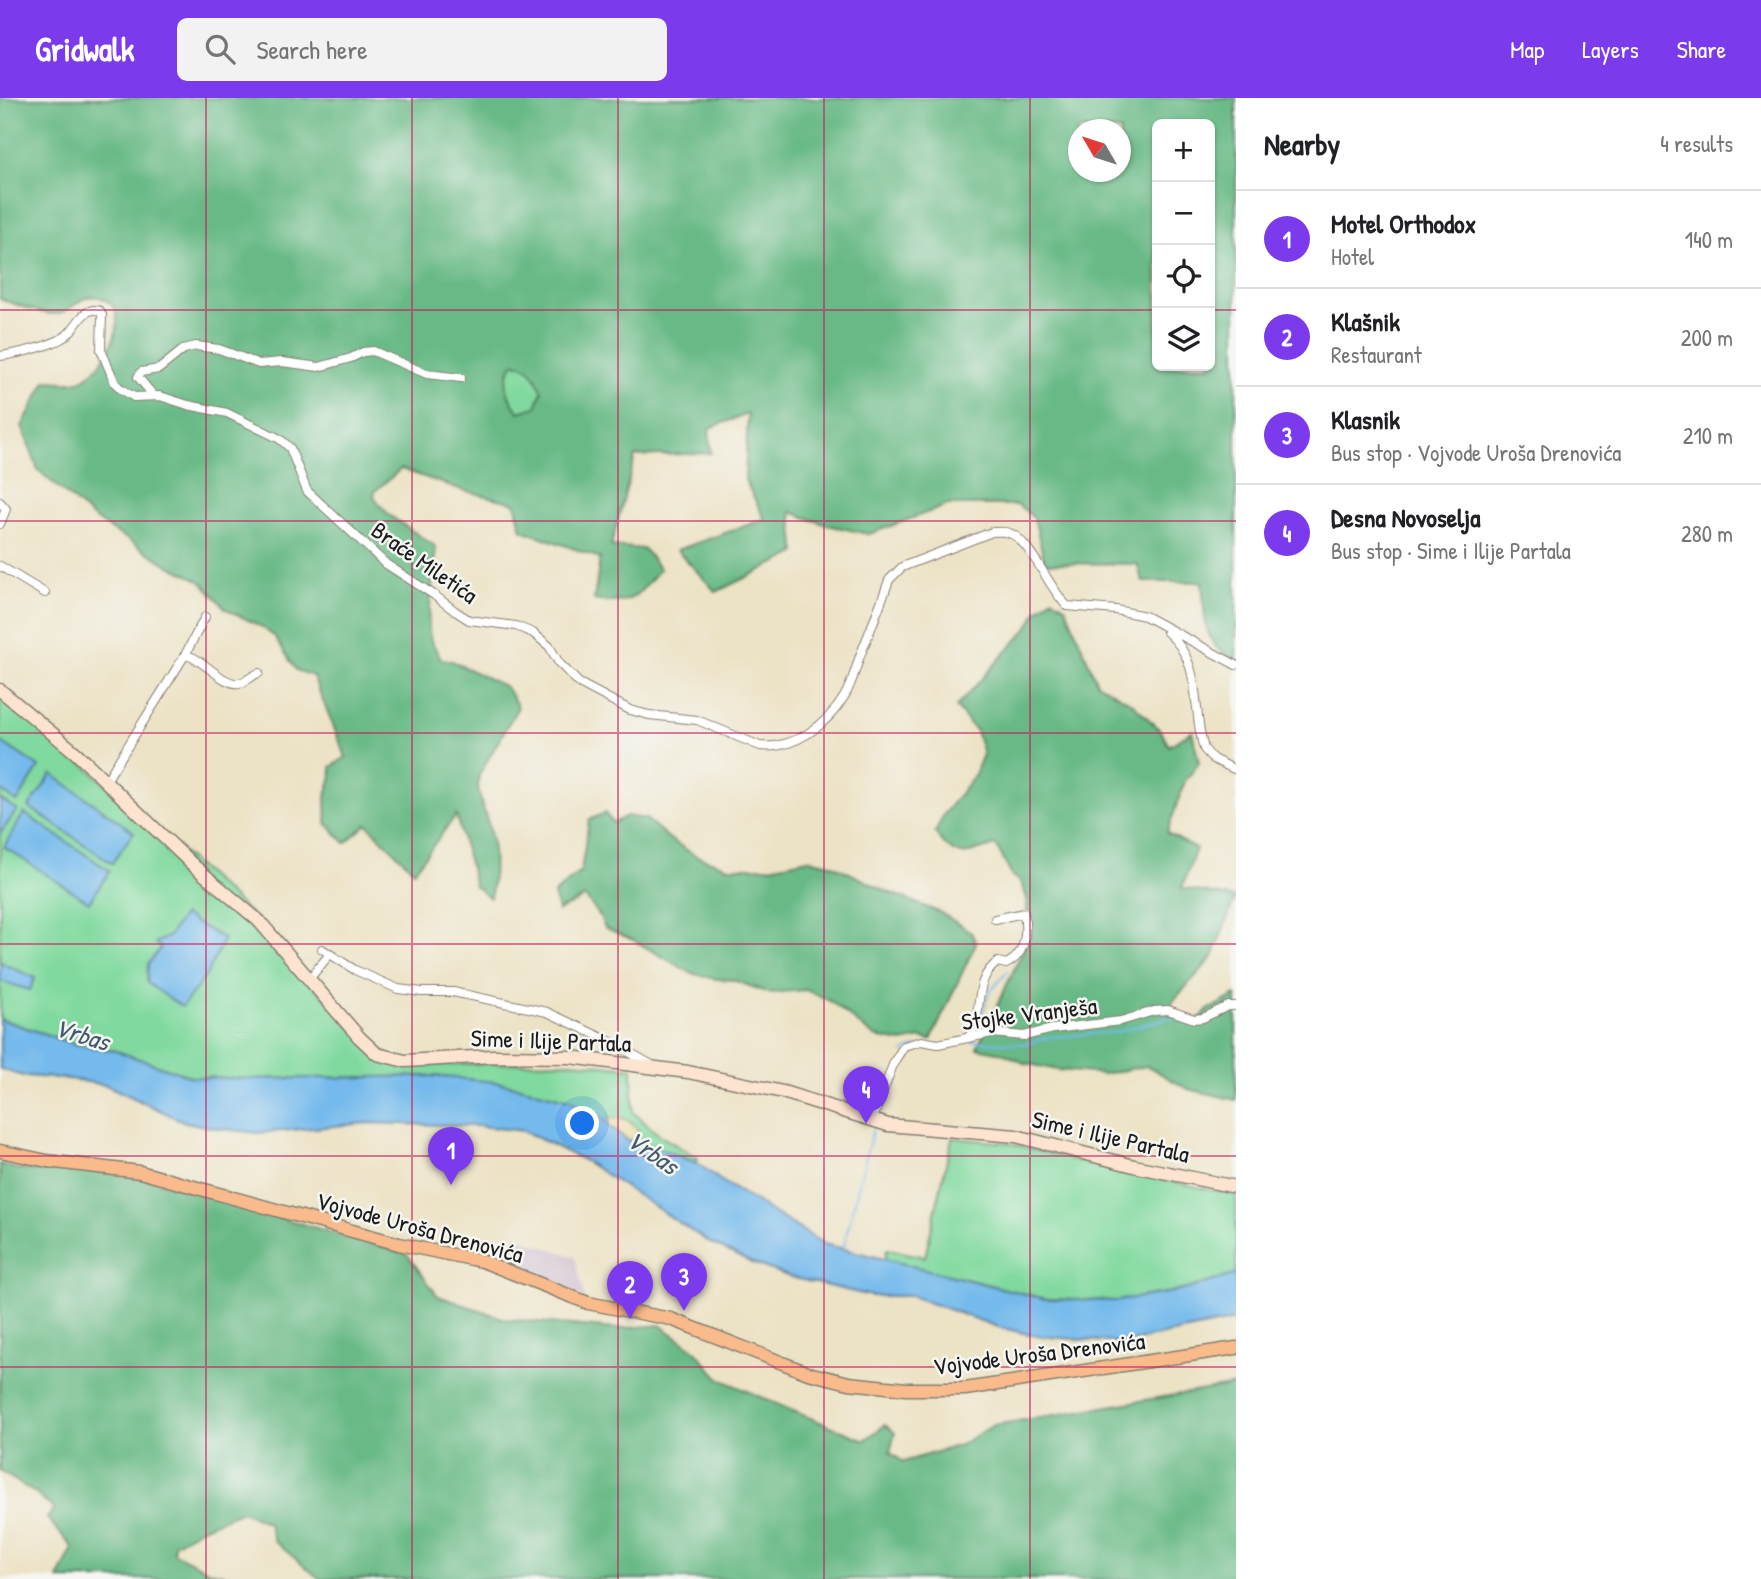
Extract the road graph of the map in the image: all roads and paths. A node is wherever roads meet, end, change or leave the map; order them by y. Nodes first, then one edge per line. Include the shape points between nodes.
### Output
1 (0, 356) edge
2 (461, 378) dead end
3 (153, 395) junction
4 (0, 502) edge
5 (0, 524) edge
6 (0, 566) edge
7 (45, 593) dead end
8 (205, 617) dead end
9 (1157, 623) junction
10 (185, 655) junction
11 (1236, 665) edge
12 (259, 673) dead end
13 (0, 690) edge
14 (1236, 770) edge
15 (106, 781) junction
16 (995, 919) dead end
17 (309, 979) junction
18 (1236, 1006) edge
19 (969, 1036) junction
20 (655, 1066) junction
21 (872, 1121) junction
22 (0, 1151) edge
23 (1236, 1187) edge
24 (1236, 1348) edge

1 - 3 street, Braće Miletića via 66,336 87,311 97,309 102,316 101,350 116,383 134,397
2 - 3 street via 427,374 373,351 319,367 259,364 196,346 184,349 159,369 141,372 138,377
3 - 9 street, Braće Miletića via 227,412 280,439 290,448 307,491 386,564 469,620 516,625 533,633 579,684 630,710 697,720 760,746 788,744 840,704 895,572 984,534 1013,534 1067,606 1137,614
4 - 5 street via 6,509
6 - 7 street
8 - 10 street
9 - 11 street
9 - 14 street via 1180,643 1189,664 1204,749
10 - 12 street via 229,682 238,684
10 - 15 street
13 - 15 street, Sime i Ilije Partala
15 - 17 street, Sime i Ilije Partala via 259,921
16 - 19 street via 1024,912 1025,941 1016,958 994,964 988,973 978,1000 976,1026
17 - 20 street, Sime i Ilije Partala via 366,1044 386,1058 570,1057
17 - 20 street via 326,952 398,989 453,992 547,1012
18 - 19 street, Stojke Vranješa via 1203,1018 1154,1010 1121,1021 1024,1036
19 - 21 street, Stojke Vranješa via 904,1046
20 - 21 street, Sime i Ilije Partala via 772,1089
21 - 23 street, Sime i Ilije Partala via 903,1128 1023,1137
22 - 24 main road, Vojvode Uroša Drenovića via 140,1172 399,1244 482,1261 588,1303 671,1319 797,1369 849,1383 965,1389

